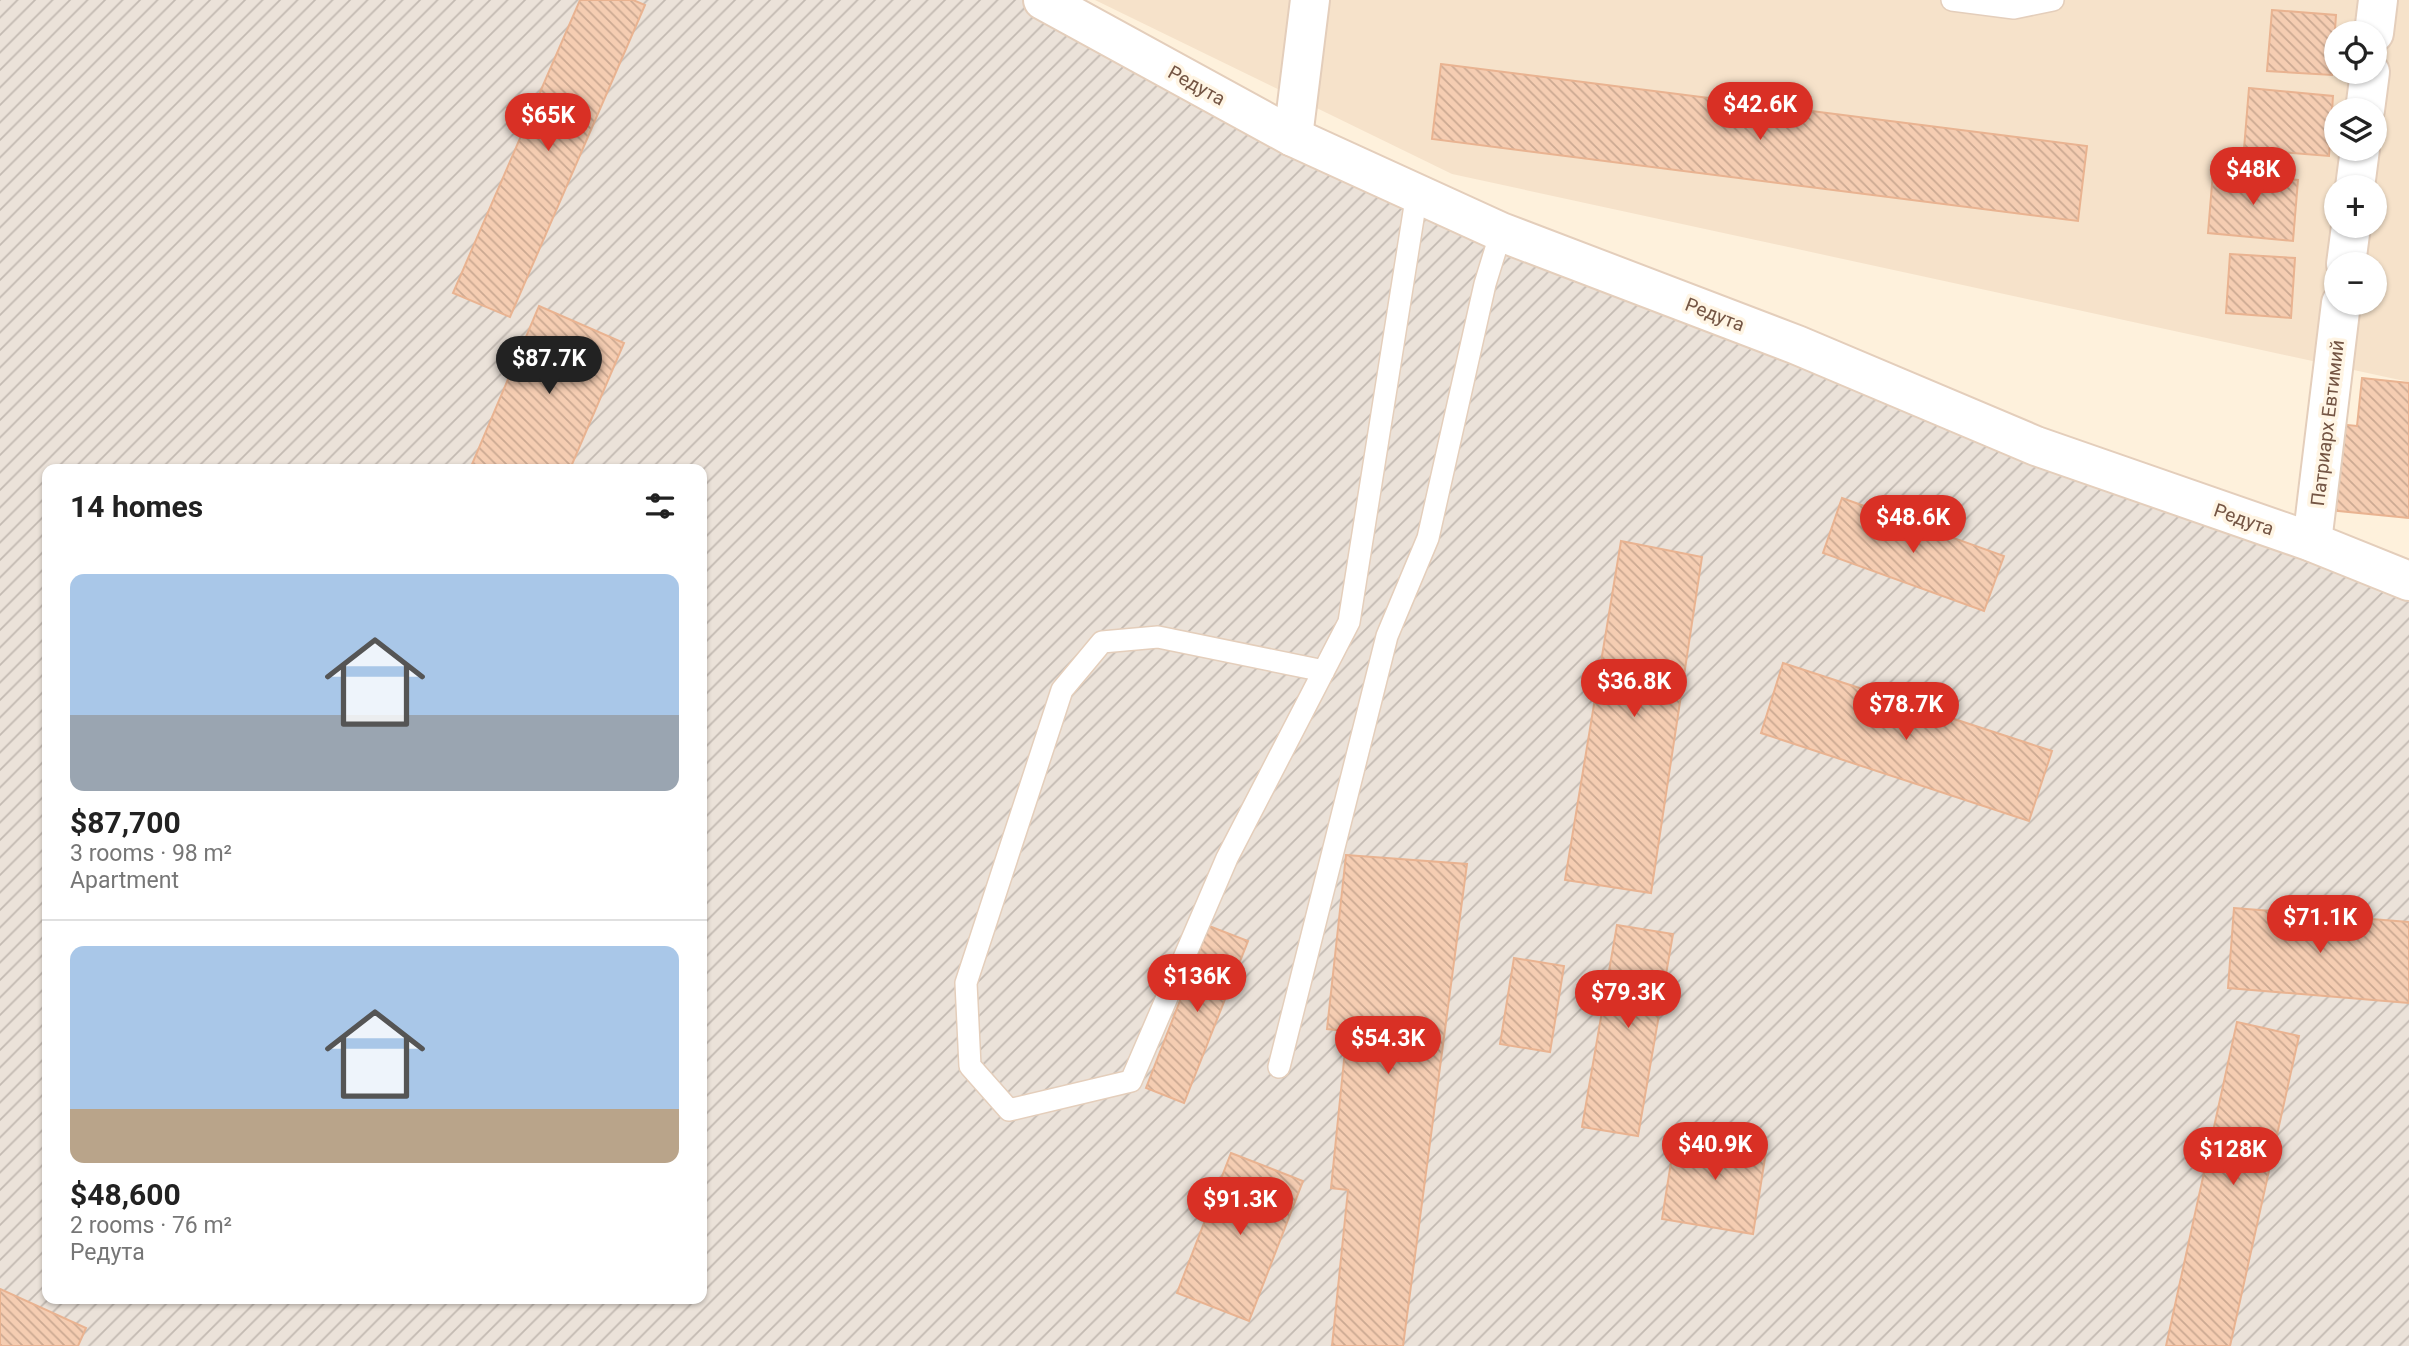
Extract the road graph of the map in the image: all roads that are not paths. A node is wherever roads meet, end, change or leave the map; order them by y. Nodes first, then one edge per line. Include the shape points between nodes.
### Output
1 (1043, 0) edge
2 (1310, 0) edge
3 (1952, 0) edge
4 (2053, 0) edge
5 (2378, 0) edge
6 (2375, 21) edge
7 (1293, 137) junction
8 (1417, 193) junction
9 (1501, 232) junction
10 (2340, 315) edge
11 (2312, 542) junction
12 (2409, 581) edge
13 (1324, 671) junction
14 (1279, 1067) dead end

1 - 7 street, Редута
2 - 7 street
3 - 4 lane via 2014,8
5 - 6 street
7 - 8 street, Редута
8 - 9 street, Редута
8 - 13 lane via 1349,622
9 - 11 street, Редута via 1797,345 2036,446
9 - 14 lane via 1428,538 1387,636
10 - 11 street, Патриарх Евтимий
11 - 12 street, Редута
13 - 13 lane via 1158,636 1102,642 1062,690 966,983 970,1066 1009,1110 1131,1081 1227,858

